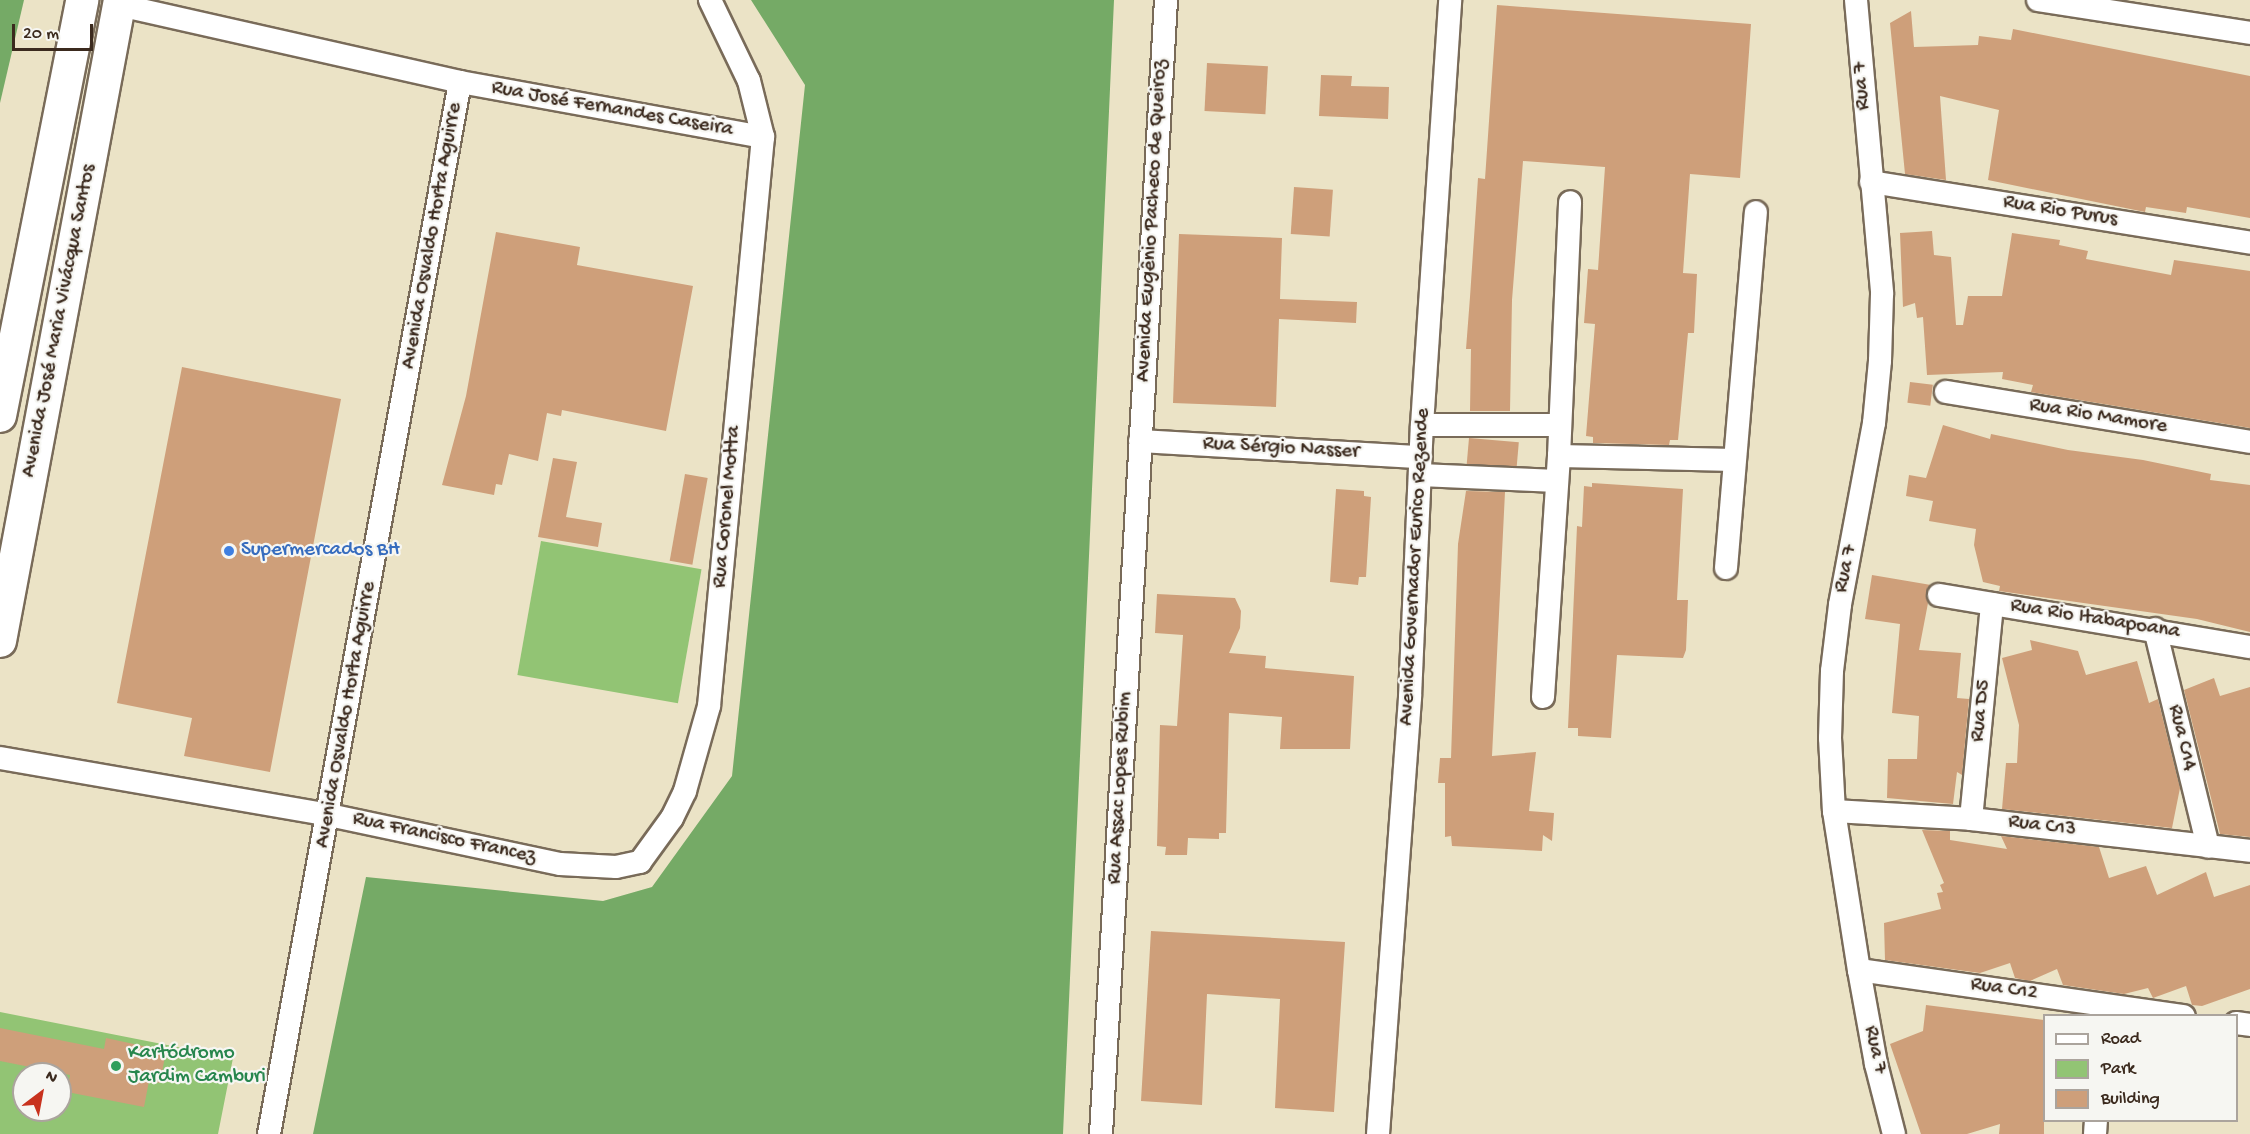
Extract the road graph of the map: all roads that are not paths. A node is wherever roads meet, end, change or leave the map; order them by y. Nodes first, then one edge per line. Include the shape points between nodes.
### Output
1 (82, 0) edge
2 (710, 0) edge
3 (1166, 0) edge
4 (1450, 0) edge
5 (1856, 0) edge
6 (2038, 0) edge
7 (119, 2) edge
8 (2250, 33) edge
9 (460, 82) junction
10 (763, 137) junction
11 (1871, 182) junction
12 (1570, 202) dead end
13 (1756, 212) dead end
14 (2250, 243) edge
15 (1946, 392) dead end
16 (0, 416) edge
17 (1422, 425) junction
18 (1560, 425) junction
19 (1140, 441) junction
20 (2250, 442) edge
21 (1559, 456) junction
22 (1734, 460) junction
23 (1421, 466) junction
24 (1557, 481) junction
25 (1726, 568) dead end
26 (1939, 595) dead end
27 (1992, 604) junction
28 (2155, 628) junction
29 (0, 641) edge
30 (2250, 647) edge
31 (1543, 697) dead end
32 (0, 758) edge
33 (1834, 811) junction
34 (329, 815) junction
35 (1971, 819) junction
36 (2208, 847) junction
37 (2250, 851) edge
38 (640, 862) joint
39 (1859, 970) junction
40 (2109, 1010) edge
41 (2159, 1014) edge
42 (269, 1134) edge
43 (1101, 1134) edge
44 (1378, 1134) edge
45 (1894, 1134) edge

1 - 16 main road, Avenida José Maria Vivácqua Santos
2 - 10 street, Rua Coronel Motta via 749,81
3 - 19 street, Avenida Eugênio Pacheco de Queiroz
4 - 17 street, Avenida Governador Eurico Rezende
5 - 11 street, Rua 7
6 - 8 street
7 - 9 street, Rua José Fernandes Caseira
7 - 29 main road, Avenida José Maria Vivácqua Santos
9 - 10 street, Rua José Fernandes Caseira
9 - 34 street, Avenida Osvaldo Horta Aguirre
10 - 38 street, Rua Coronel Motta via 709,706 685,792 672,818
11 - 14 street, Rua Rio Purus
11 - 33 street, Rua 7 via 1882,294 1880,361 1874,423 1840,605 1832,671
12 - 18 street
13 - 22 street
15 - 20 street, Rua Rio Mamore
17 - 18 street
17 - 23 street, Avenida Governador Eurico Rezende
18 - 21 street
19 - 23 street, Rua Sérgio Nasser
19 - 43 street, Rua Assac Lopes Rubim
21 - 22 street
21 - 24 street
22 - 25 street
23 - 24 street, Rua Sérgio Nasser
23 - 44 street, Avenida Governador Eurico Rezende via 1407,732
24 - 31 street
26 - 27 street, Rua Rio Itabapoana
27 - 28 street, Rua Rio Itabapoana
27 - 35 street, Rua D5
28 - 30 street, Rua Rio Itabapoana
28 - 36 street, Rua C14
32 - 34 street, Rua Francisco Francez
33 - 35 street, Rua C13
33 - 39 street, Rua 7
34 - 38 street, Rua Francisco Francez via 560,864 616,867
34 - 42 street, Avenida Osvaldo Horta Aguirre
35 - 36 street, Rua C13
36 - 37 street, Rua C13
39 - 40 street, Rua C12
39 - 45 street, Rua 7
40 - 41 street, Rua C12

